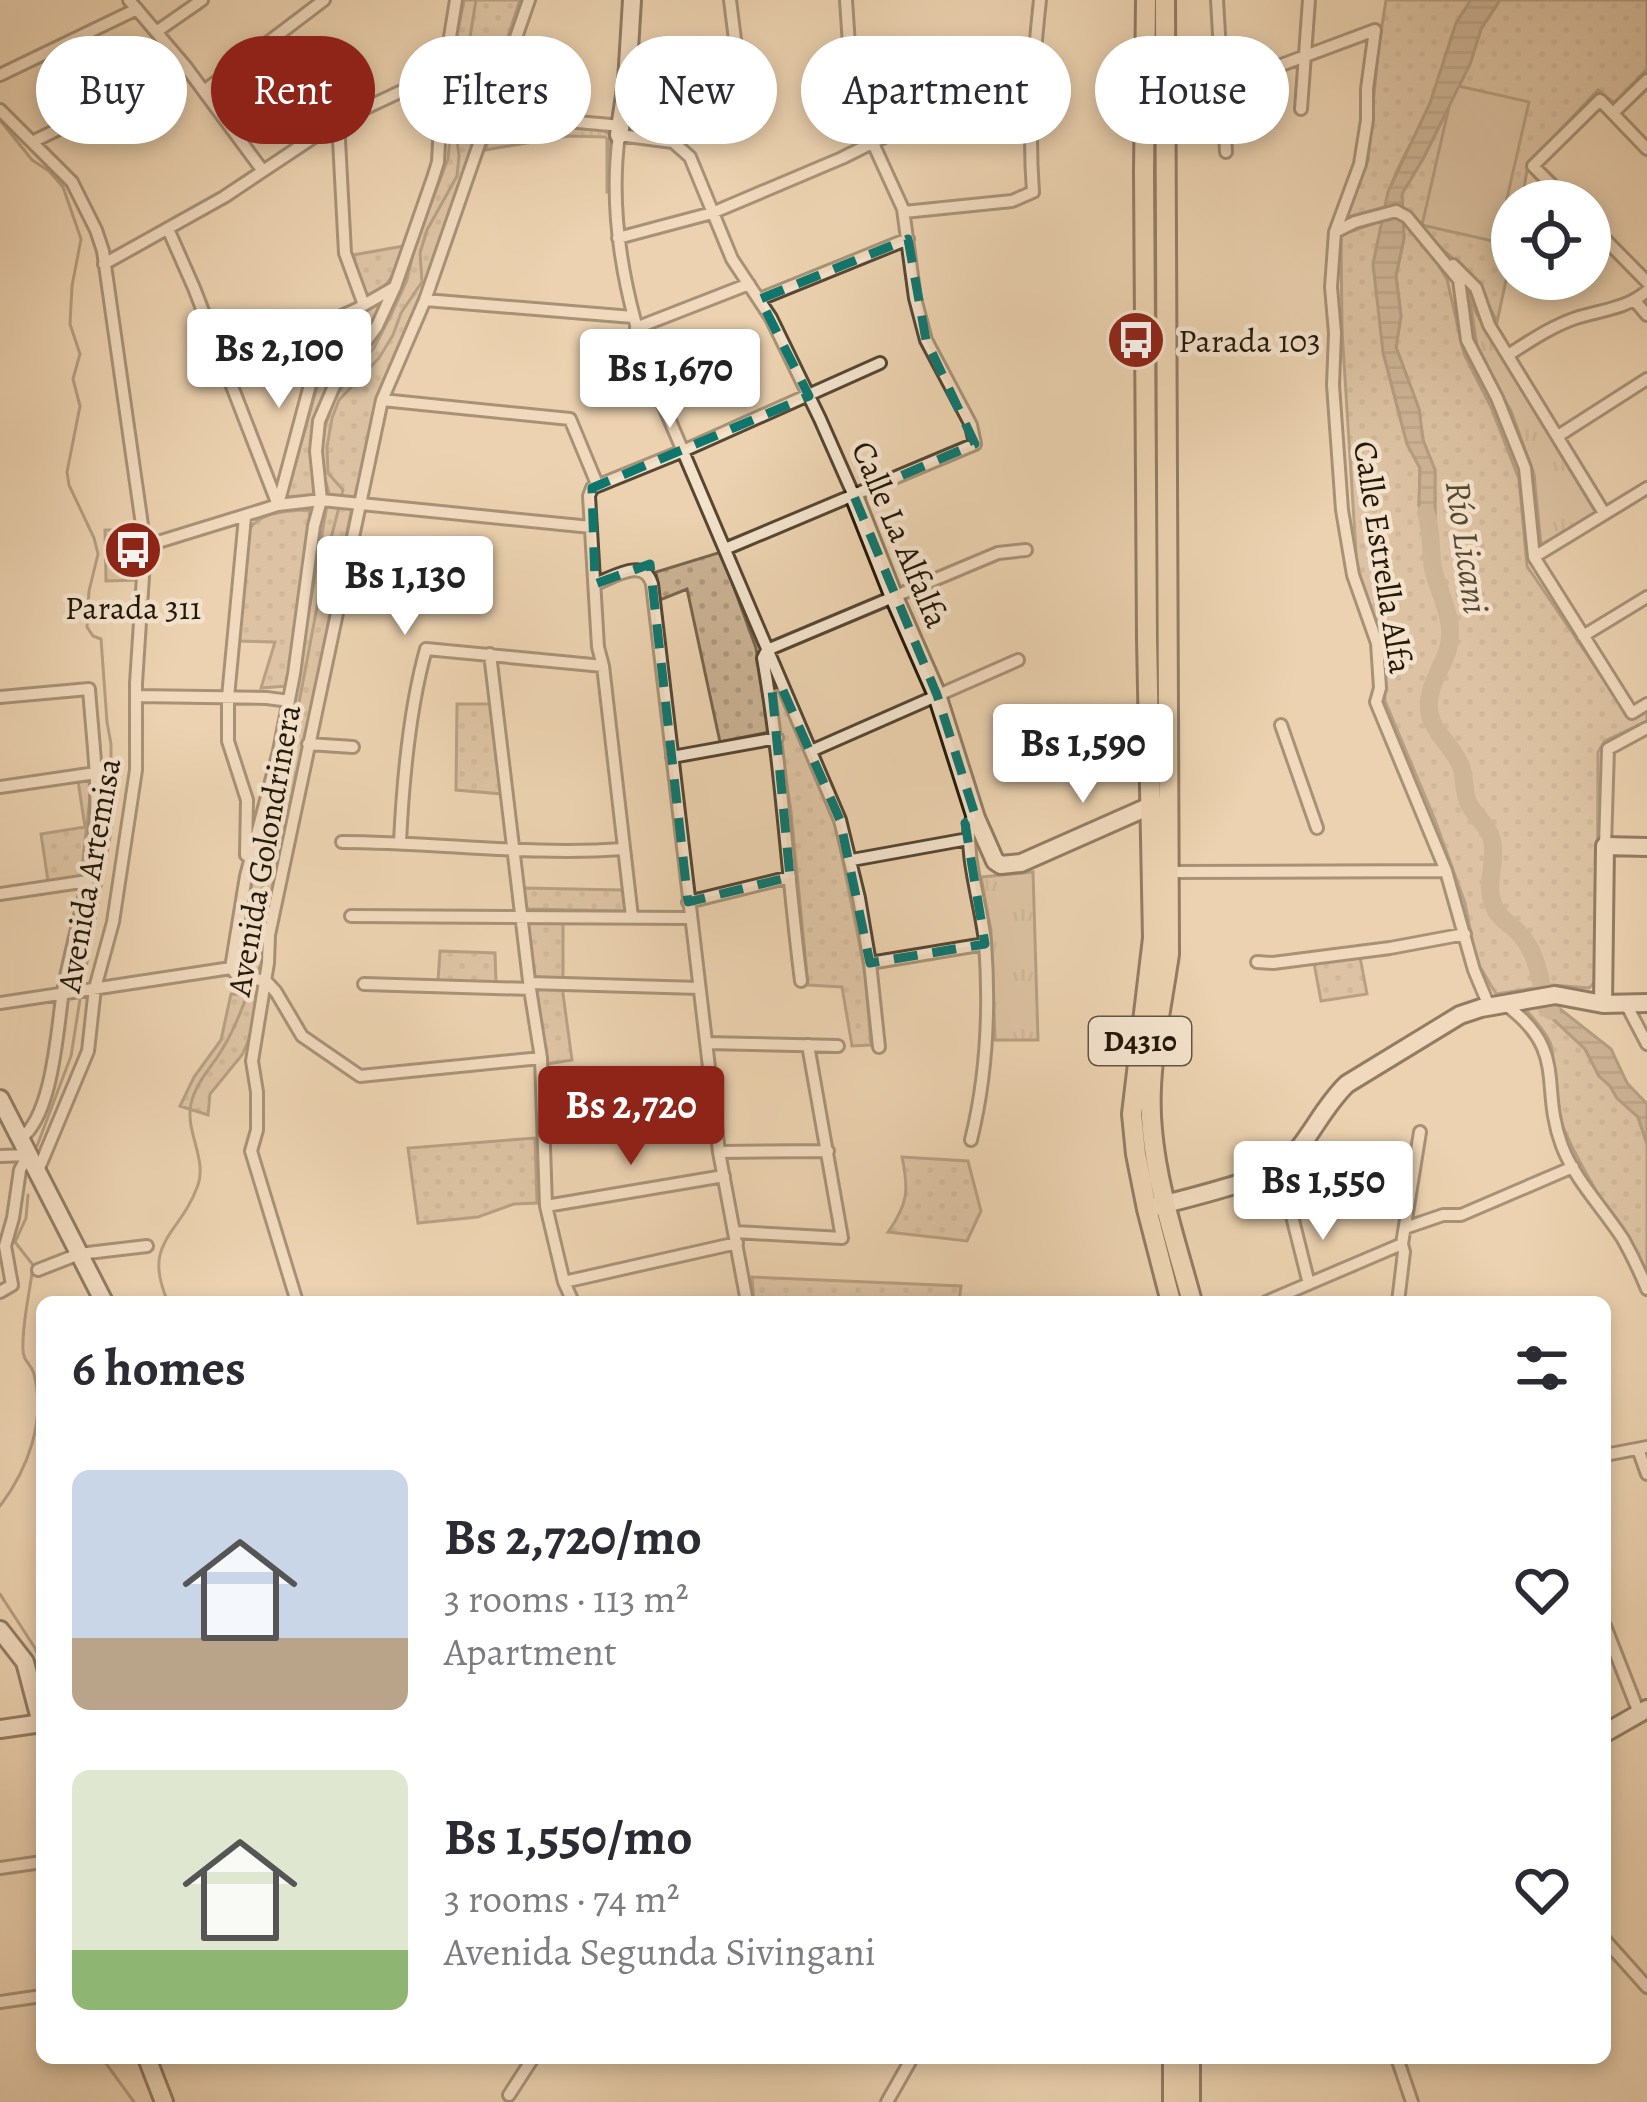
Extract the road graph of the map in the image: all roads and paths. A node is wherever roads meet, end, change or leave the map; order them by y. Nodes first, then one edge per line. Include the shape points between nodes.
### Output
1 (202, 0) edge
2 (324, 0) edge
3 (456, 0) edge
4 (530, 0) edge
5 (632, 0) edge
6 (730, 0) edge
7 (846, 0) edge
8 (1040, 0) edge
9 (1147, 0) edge
10 (1165, 0) edge
11 (1217, 0) edge
12 (1309, 0) edge
13 (133, 4) edge
14 (156, 32) junction
15 (159, 36) edge
16 (450, 36) edge
17 (517, 36) edge
18 (629, 36) edge
19 (734, 36) edge
20 (849, 36) edge
21 (1036, 36) edge
22 (1149, 36) edge
23 (1161, 36) edge
24 (1219, 36) edge
25 (1304, 57) junction
26 (1289, 62) edge
27 (187, 68) edge
28 (0, 75) edge
29 (1647, 80) edge
30 (204, 91) junction
31 (0, 110) edge
32 (1301, 110) dead end
33 (1612, 113) junction
34 (36, 140) edge
35 (32, 142) junction
36 (304, 144) edge
37 (339, 144) edge
38 (439, 144) edge
39 (478, 144) edge
40 (618, 144) edge
41 (672, 144) edge
42 (870, 144) edge
43 (872, 144) edge
44 (1030, 144) edge
45 (1154, 144) edge
46 (1226, 144) edge
47 (1647, 149) edge
48 (1226, 152) dead end
49 (263, 171) junction
50 (1547, 180) edge
51 (904, 212) junction
52 (712, 213) junction
53 (168, 229) junction
54 (1334, 232) junction
55 (618, 238) junction
56 (908, 239) junction
57 (1611, 245) edge
58 (1440, 256) junction
59 (104, 264) junction
60 (1647, 282) edge
61 (748, 284) junction
62 (395, 287) junction
63 (1647, 291) edge
64 (425, 299) junction
65 (760, 299) junction
66 (1635, 301) junction
67 (364, 305) junction
68 (1647, 315) edge
69 (634, 323) junction
70 (319, 325) junction
71 (1508, 355) junction
72 (880, 363) dead end
73 (225, 368) junction
74 (1647, 379) edge
75 (808, 396) junction
76 (382, 400) junction
77 (1558, 436) junction
78 (683, 452) junction
79 (598, 484) junction
80 (1647, 488) edge
81 (854, 496) junction
82 (321, 500) junction
83 (346, 503) junction
84 (278, 505) junction
85 (1604, 513) junction
86 (245, 517) junction
87 (591, 527) junction
88 (145, 546) junction
89 (725, 549) junction
90 (1026, 550) dead end
91 (1534, 557) junction
92 (595, 584) junction
93 (893, 597) junction
94 (1647, 597) edge
95 (1583, 635) junction
96 (766, 650) junction
97 (490, 654) junction
98 (1018, 660) dead end
99 (603, 666) junction
100 (937, 695) junction
101 (137, 696) junction
102 (0, 697) edge
103 (228, 697) junction
104 (289, 701) junction
105 (1647, 704) edge
106 (1281, 725) dead end
107 (1647, 728) edge
108 (777, 738) junction
109 (308, 744) junction
110 (353, 748) dead end
111 (811, 751) junction
112 (672, 757) junction
113 (96, 773) junction
114 (0, 787) edge
115 (1160, 806) junction
116 (976, 818) junction
117 (1317, 828) dead end
118 (968, 838) junction
119 (342, 842) dead end
120 (400, 842) junction
121 (1605, 846) junction
122 (1647, 847) edge
123 (515, 848) junction
124 (623, 849) junction
125 (852, 860) junction
126 (1446, 871) junction
127 (1169, 872) junction
128 (246, 876) junction
129 (790, 878) junction
130 (88, 880) junction
131 (0, 894) edge
132 (688, 902) junction
133 (522, 915) junction
134 (351, 916) dead end
135 (632, 917) junction
136 (690, 918) junction
137 (1465, 934) junction
138 (985, 944) junction
139 (1257, 962) dead end
140 (870, 963) junction
141 (231, 968) junction
142 (265, 980) junction
143 (801, 981) dead end
144 (364, 984) dead end
145 (530, 986) junction
146 (699, 988) junction
147 (86, 990) junction
148 (63, 993) junction
149 (0, 1003) edge
150 (1647, 1003) edge
151 (1603, 1004) junction
152 (1626, 1004) junction
153 (1496, 1005) junction
154 (706, 1043) junction
155 (1647, 1044) edge
156 (808, 1045) junction
157 (838, 1046) dead end
158 (879, 1047) dead end
159 (541, 1058) junction
160 (0, 1099) edge
161 (714, 1115) junction
162 (628, 1124) dead end
163 (1420, 1132) dead end
164 (971, 1140) dead end
165 (24, 1147) junction
166 (828, 1150) junction
167 (719, 1152) junction
168 (0, 1156) edge
169 (1573, 1167) junction
170 (37, 1174) junction
171 (724, 1176) junction
172 (545, 1206) junction
173 (1156, 1207) junction
174 (1291, 1212) dead end
175 (1405, 1228) junction
176 (736, 1238) junction
177 (1402, 1244) junction
178 (147, 1246) dead end
179 (79, 1254) junction
180 (38, 1270) dead end
181 (564, 1282) junction
182 (1309, 1285) junction
183 (1647, 1289) edge
184 (0, 1292) edge
185 (101, 1296) edge
186 (295, 1296) edge
187 (570, 1296) edge
188 (746, 1296) edge
189 (1170, 1296) edge
190 (1190, 1296) edge
191 (1281, 1296) edge
192 (1399, 1296) edge
193 (1642, 1448) edge
194 (1611, 1454) edge
195 (1647, 1474) edge
196 (0, 1630) edge
197 (1611, 1658) edge
198 (36, 1704) edge
199 (1643, 1711) edge
200 (36, 1724) edge
201 (0, 1729) edge
202 (1611, 1730) edge
203 (36, 1863) edge
204 (0, 1868) edge
205 (1611, 1947) edge
206 (1647, 1988) edge
207 (36, 1997) edge
208 (0, 2002) edge
209 (149, 2064) edge
210 (529, 2064) edge
211 (908, 2064) edge
212 (1173, 2064) edge
213 (1190, 2064) edge
214 (1399, 2064) edge
215 (509, 2095) dead end
216 (164, 2102) edge
217 (886, 2102) edge
218 (1173, 2102) edge
219 (1190, 2102) edge
220 (1412, 2102) edge

1 - 14 street
2 - 30 street
3 - 16 street, Avenida Golondrinera
4 - 17 street, Avenida Golondrinera
5 - 18 street
6 - 19 street
7 - 20 street
8 - 21 street
9 - 22 main road, D4310
10 - 23 main road, D4310
11 - 24 street
12 - 25 street
13 - 14 street
13 - 28 street
14 - 15 street
25 - 26 street
25 - 32 street
25 - 54 street, Calle Estrella Alfa via 1375,30 1360,164
27 - 30 street
29 - 33 street
30 - 49 street
31 - 35 street, Avenida Artemisa
33 - 47 street
33 - 50 street via 1600,100 1533,166
34 - 35 street
35 - 59 street, Avenida Artemisa via 72,182
36 - 49 street
37 - 67 street via 345,253
38 - 62 street, Avenida Golondrinera
39 - 64 street, Avenida Golondrinera
40 - 55 street
41 - 52 street, Calle La Alfalfa via 696,168
42 - 52 street
43 - 51 street
44 - 51 street via 1033,192
45 - 115 main road, D4310
46 - 48 street
49 - 53 street
51 - 56 street
52 - 55 street
52 - 61 street, Calle La Alfalfa
53 - 59 street
53 - 73 street
54 - 58 street via 1396,211
54 - 126 street, Calle Estrella Alfa via 1333,386 1353,574 1378,643 1376,702
55 - 69 street
56 - 65 street
56 - 81 street via 926,340 975,444
57 - 60 street
58 - 71 street via 1476,288
58 - 91 street via 1459,280 1467,340 1525,468
59 - 88 street, Avenida Artemisa
61 - 65 street, Calle La Alfalfa
61 - 69 street
62 - 67 street
62 - 82 street, Avenida Golondrinera via 319,421
63 - 66 street
64 - 69 street
64 - 76 street, Avenida Golondrinera
65 - 75 street, Calle La Alfalfa
66 - 68 street
66 - 71 street via 1550,329
67 - 70 street
69 - 78 street
70 - 73 street
70 - 84 street
71 - 77 street
72 - 75 street
73 - 84 street
74 - 77 street
75 - 78 street
75 - 81 street, Calle La Alfalfa
76 - 79 street via 570,419
76 - 83 street, Avenida Golondrinera
77 - 85 street
78 - 79 street
78 - 89 street
79 - 87 street
80 - 85 street
81 - 89 street
81 - 93 street, Calle La Alfalfa
82 - 83 street
82 - 84 street
82 - 104 street, Avenida Golondrinera
83 - 87 street
83 - 109 street, Avenida Golondrinera
84 - 86 street
85 - 91 street
86 - 88 street
86 - 103 street
87 - 92 street
88 - 101 street, Avenida Artemisa
89 - 96 street
90 - 93 street via 998,553
91 - 95 street
92 - 99 street
92 - 112 street via 637,568 651,576
93 - 96 street
93 - 100 street, Calle La Alfalfa
94 - 95 street
95 - 105 street via 1632,713
96 - 108 street
96 - 111 street
97 - 99 street
97 - 120 street via 426,649
97 - 123 street
98 - 100 street
99 - 124 street
100 - 111 street
100 - 116 street, Calle La Alfalfa
101 - 103 street
101 - 147 street, Avenida Artemisa via 136,770 113,922
102 - 113 street, Avenida Artemisa via 89,688
103 - 104 street
103 - 128 street via 228,741 247,800
104 - 128 street, Avenida Golondrinera
106 - 117 street
107 - 121 street via 1608,749
108 - 112 street
108 - 129 street
109 - 110 street
109 - 142 street, Avenida Golondrinera
111 - 125 street
112 - 132 street
113 - 114 street
113 - 130 street, Avenida Artemisa
115 - 116 street, Calle La Alfalfa via 1000,865
115 - 127 main road, D4310
115 - 173 main road, D4310 via 1132,1114 1136,1154
116 - 118 street
118 - 125 street
118 - 138 street
119 - 120 street
120 - 123 street
121 - 122 street
121 - 151 street
123 - 124 street
123 - 133 street
124 - 135 street
125 - 140 street
126 - 127 street
126 - 137 street, Calle Estrella Alfa
127 - 173 main road, D4310 via 1169,954 1151,1093
128 - 141 street
129 - 132 street
129 - 143 street
130 - 131 street
130 - 148 street, Avenida Artemisa
132 - 136 street
133 - 134 street
133 - 135 street
133 - 145 street
135 - 136 street
136 - 146 street
137 - 139 street
137 - 153 street, Calle Estrella Alfa via 1474,970
138 - 140 street
138 - 164 street via 988,1043
140 - 158 street
141 - 142 street via 240,979
141 - 147 street
142 - 159 street via 302,1036 360,1076
142 - 186 street, Avenida Golondrinera via 250,1151
144 - 145 street
145 - 146 street
145 - 159 street
146 - 154 street
147 - 148 street
147 - 170 street, Avenida Artemisa via 88,1051
148 - 149 street
148 - 165 street, Avenida Artemisa via 56,1059
150 - 152 street
151 - 152 street
151 - 153 street via 1555,995
152 - 155 street
153 - 169 street, Calle Estrella Alfa via 1533,1028 1544,1048 1557,1130
153 - 173 street via 1460,1016 1347,1084 1275,1171
154 - 156 street
154 - 161 street
156 - 157 street
156 - 166 street
159 - 172 street
160 - 165 street
161 - 162 street
161 - 167 street
163 - 175 street
165 - 168 street
165 - 170 street
165 - 184 street, Avenida Artemisa via 5,1246 12,1285
166 - 167 street
166 - 176 street via 842,1238
167 - 171 street
169 - 175 street via 1461,1215
169 - 183 street, Calle Estrella Alfa
170 - 179 street
171 - 172 street
171 - 176 street
172 - 181 street
173 - 189 main road, D4310
173 - 190 main road, D4310
174 - 182 street
175 - 177 street
176 - 181 street
176 - 188 street
177 - 182 street
177 - 192 street
178 - 179 street
179 - 180 street
179 - 185 street
181 - 187 street
182 - 191 street
193 - 194 street
193 - 195 street
196 - 198 street via 25,1661
197 - 199 street
199 - 202 street
200 - 201 street
203 - 204 street
205 - 206 street
207 - 208 street
209 - 216 street
210 - 215 street
211 - 217 street
212 - 218 main road
213 - 219 main road
214 - 220 street

